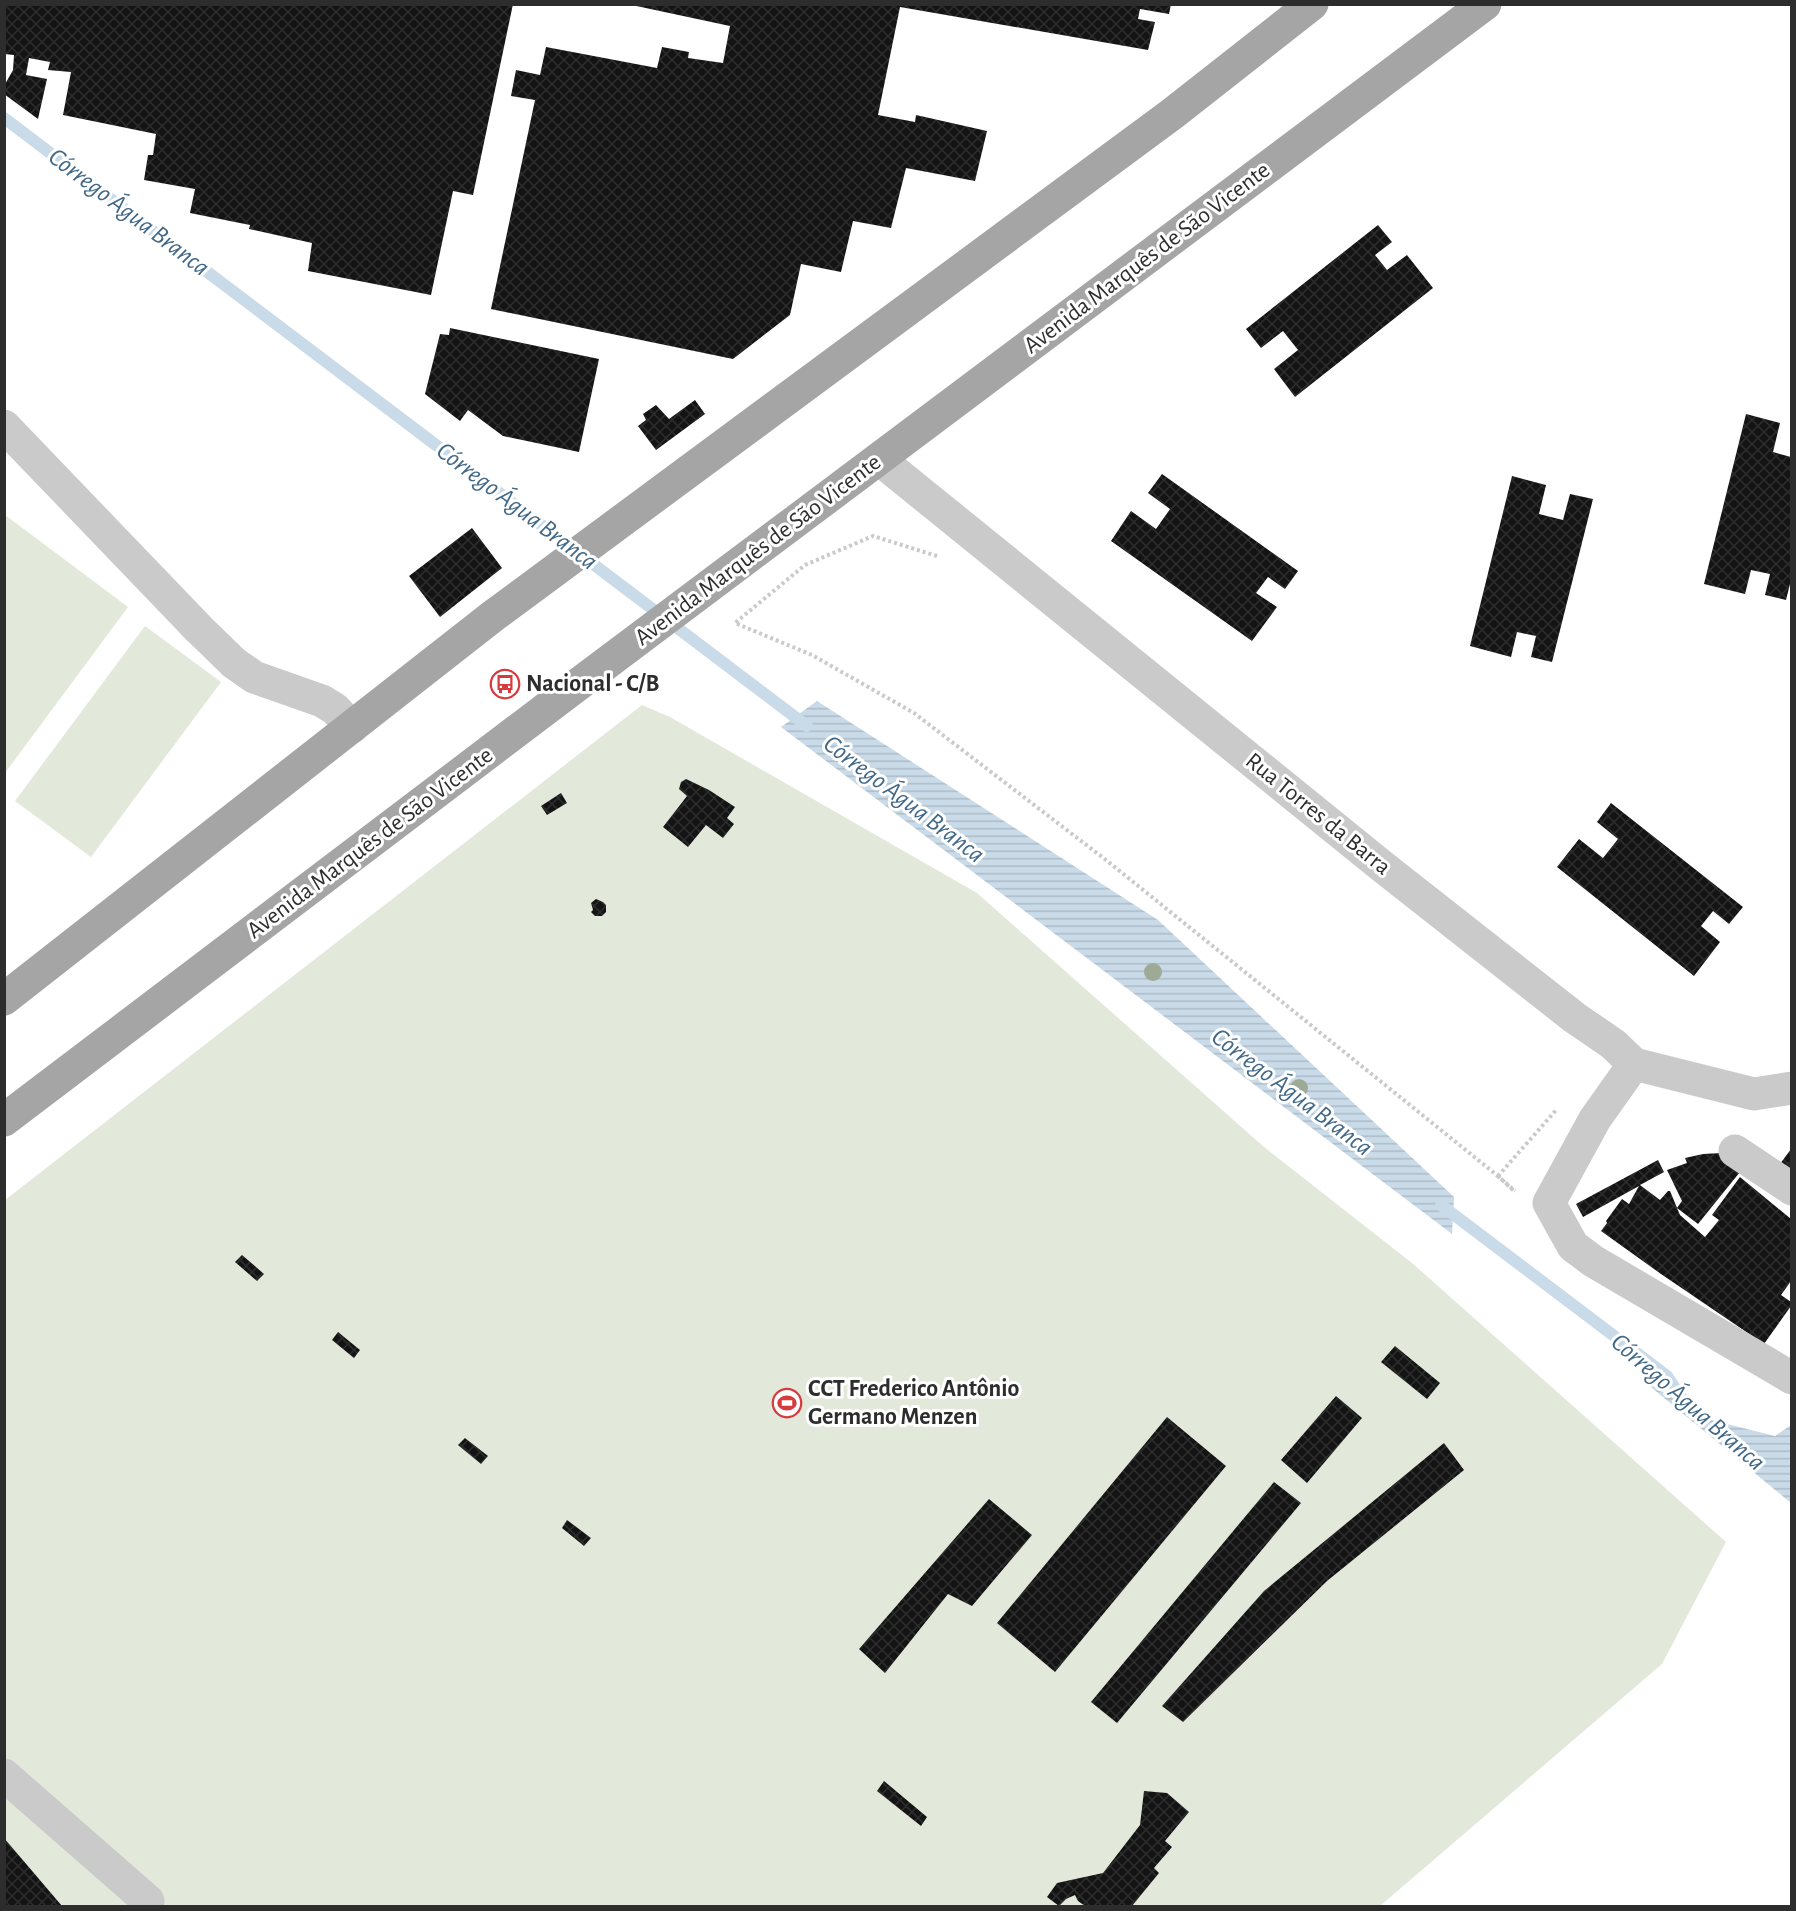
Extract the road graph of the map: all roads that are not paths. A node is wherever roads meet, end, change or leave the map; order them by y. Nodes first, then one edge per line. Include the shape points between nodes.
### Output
1 (1312, 4) edge
2 (1485, 4) edge
3 (4, 426) edge
4 (879, 459) junction
5 (352, 727) junction
6 (4, 999) edge
7 (1634, 1064) junction
8 (1791, 1088) edge
9 (4, 1120) edge
10 (1735, 1151) dead end
11 (1791, 1189) edge
12 (1791, 1378) edge
13 (4, 1775) edge
14 (148, 1900) dead end

1 - 5 main road via 1172,114 493,616
2 - 4 main road, Avenida Marquês de São Vicente
3 - 5 street via 234,663 254,677 322,701
4 - 7 street, Rua Torres da Barra via 1383,867
4 - 9 main road, Avenida Marquês de São Vicente
5 - 6 main road
7 - 8 street, Rua Torres da Barra via 1754,1094
7 - 12 street via 1595,1119 1549,1203 1573,1246 1586,1256
10 - 11 street
13 - 14 street

